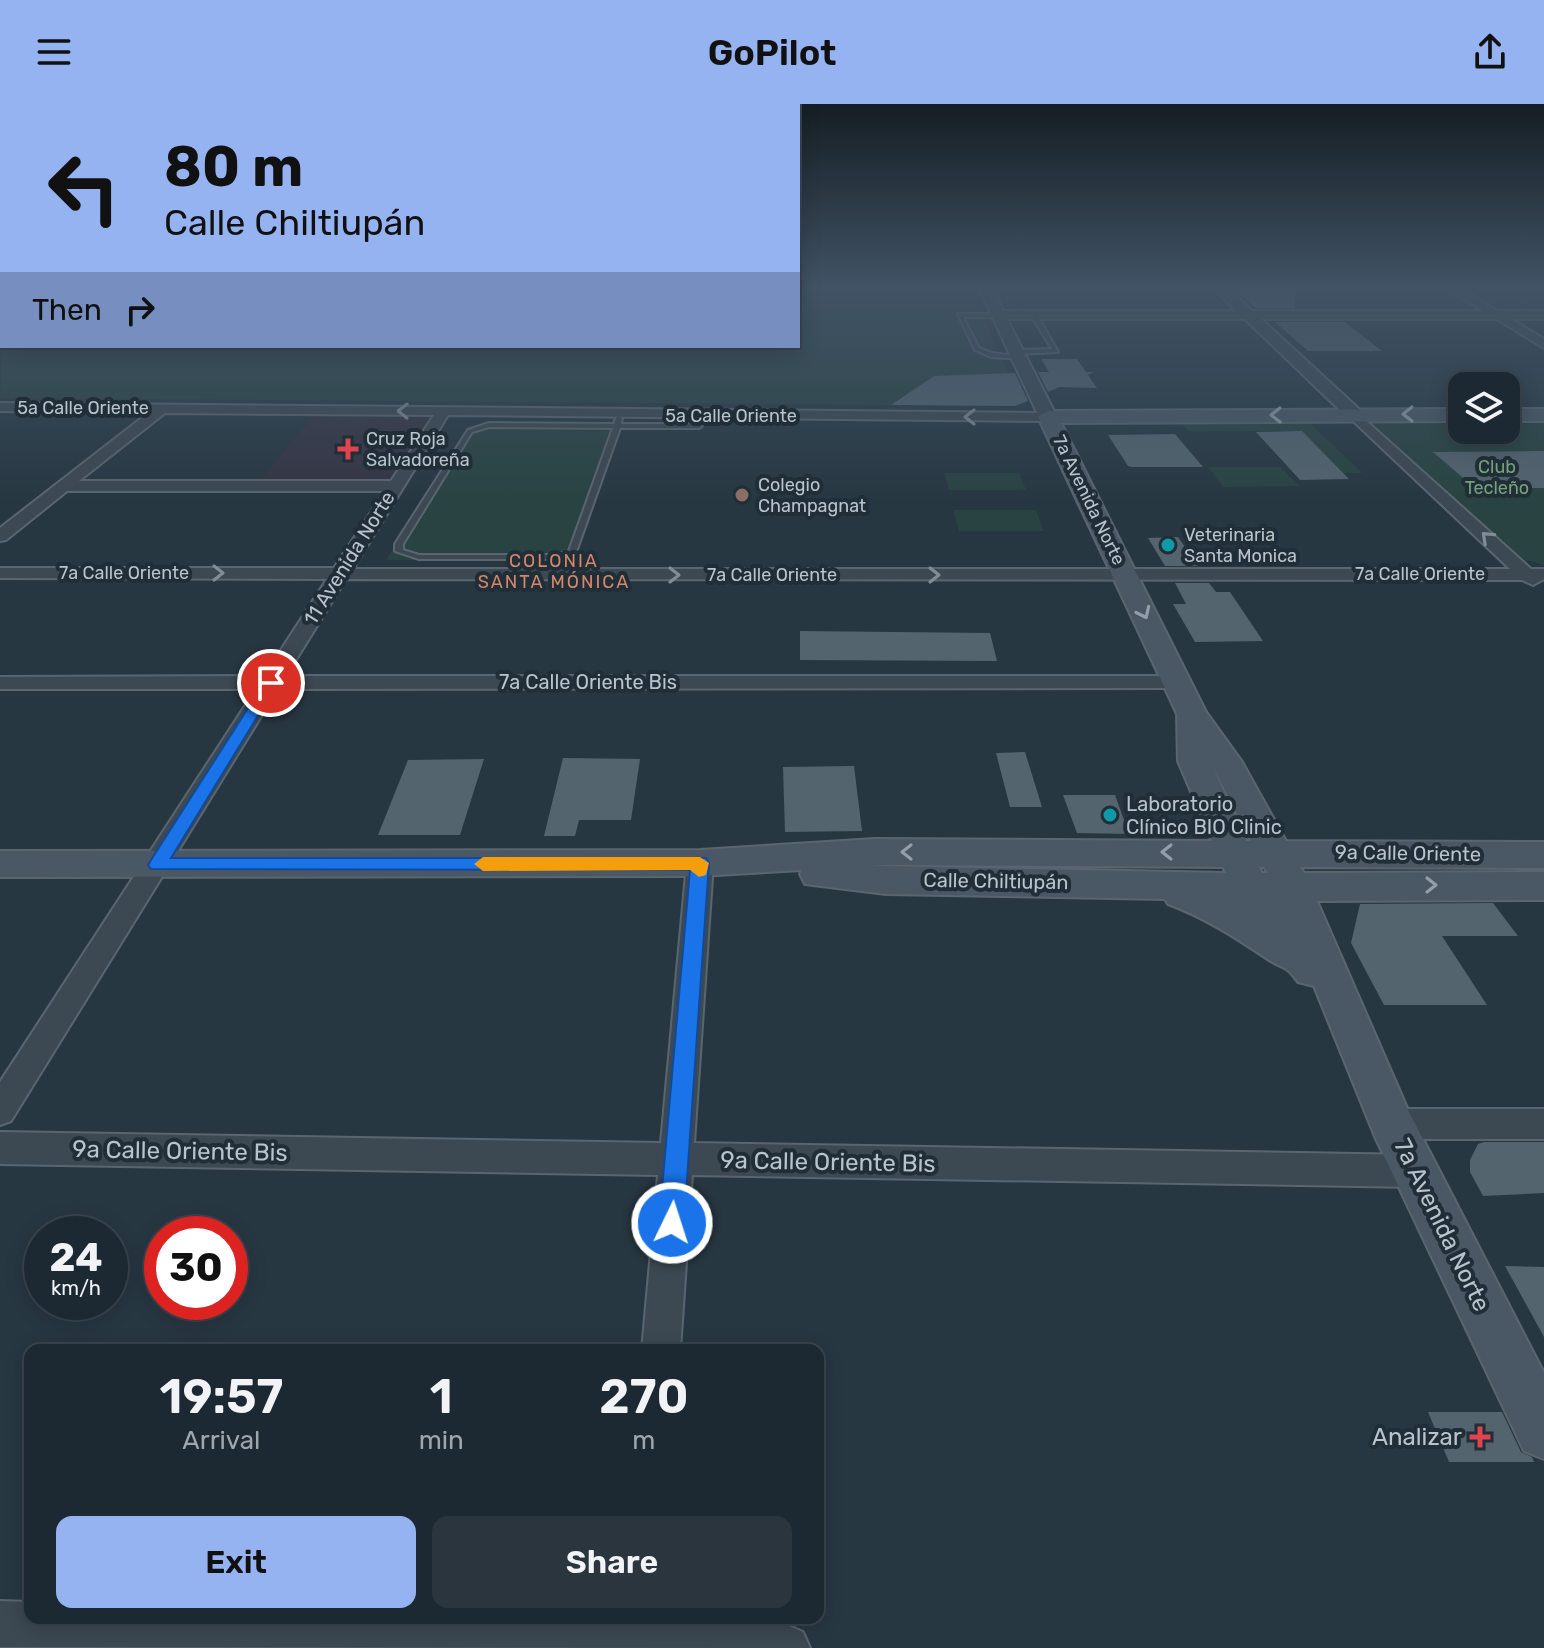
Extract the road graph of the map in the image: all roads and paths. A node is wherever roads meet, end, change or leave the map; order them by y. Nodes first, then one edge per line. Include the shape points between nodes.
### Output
1 (1020, 358) edge
2 (1295, 358) edge
3 (3, 409) edge
4 (161, 409) junction
5 (443, 412) junction
6 (1354, 414) junction
7 (1448, 415) edge
8 (1520, 415) edge
9 (1544, 415) edge
10 (1048, 417) junction
11 (618, 420) junction
12 (60, 486) junction
13 (394, 486) junction
14 (0, 536) edge
15 (0, 573) edge
16 (340, 574) junction
17 (1535, 574) edge
18 (1126, 576) junction
19 (1544, 590) edge
20 (1176, 682) junction
21 (0, 683) edge
22 (271, 683) junction
23 (1192, 714) junction
24 (1273, 851) junction
25 (1234, 852) junction
26 (1544, 855) edge
27 (700, 863) junction
28 (0, 864) edge
29 (157, 865) junction
30 (1149, 883) junction
31 (1353, 884) junction
32 (1544, 886) edge
33 (1251, 887) junction
34 (1293, 887) junction
35 (1347, 1016) junction
36 (0, 1110) edge
37 (1392, 1124) junction
38 (1544, 1124) edge
39 (0, 1148) edge
40 (677, 1159) junction
41 (1416, 1171) junction
42 (662, 1344) edge
43 (1541, 1417) edge
44 (0, 1624) edge
45 (639, 1637) edge
46 (787, 1648) edge

1 - 10 street, 7a Avenida Norte
2 - 6 street
3 - 4 street, 5a Calle Oriente
5 -> 4 street, 5a Calle Oriente
4 - 12 street
5 - 11 street, 5a Calle Oriente
5 - 13 street, 11 Avenida Norte
7 -> 6 main road, 5a Calle Oriente
6 -> 10 main road, 5a Calle Oriente
17 -> 6 street
8 - 9 main road
10 -> 11 street, 5a Calle Oriente via 704,415
10 - 18 main road, 7a Avenida Norte
11 - 11 lane via 572,553 434,557 399,551 474,427
12 - 13 street
12 - 14 street
13 - 16 street, 11 Avenida Norte
15 -> 16 street, 7a Calle Oriente
16 -> 18 street, 7a Calle Oriente
16 - 22 street, 11 Avenida Norte
17 - 18 street, 7a Calle Oriente
17 - 19 street
18 -> 20 main road, 7a Avenida Norte
20 - 22 street, 7a Calle Oriente Bis
20 - 23 main road, 7a Avenida Norte
21 - 22 street, 7a Calle Oriente Bis
22 - 29 street, 11 Avenida Norte
23 - 24 main road, 7a Avenida Norte via 1226,762
23 - 25 main road, 7a Avenida Norte via 1194,761
24 - 25 main road, Calle Chiltiupán
24 - 26 main road, 9a Calle Oriente
24 - 34 main road, 7a Avenida Norte
25 -> 27 main road, Calle Chiltiupán via 875,852
25 - 33 main road, 7a Avenida Norte
27 - 29 main road, Calle Chiltiupán
27 - 30 main road, Calle Chiltiupán via 886,880
27 - 40 street
28 - 29 main road, Calle Chiltiupán
29 - 36 street, 11 Avenida Norte
30 - 33 main road, Calle Chiltiupán
30 - 35 main road via 1253,926 1288,952
31 -> 32 main road, 9a Calle Oriente
31 - 34 main road, 9a Calle Oriente
31 - 35 main road via 1331,909 1327,924
33 - 34 main road, Calle Chiltiupán
33 - 35 main road, 7a Avenida Norte
34 - 35 main road, 7a Avenida Norte
35 - 37 main road, 7a Avenida Norte
37 - 38 street
37 - 41 main road, 7a Avenida Norte
39 - 40 street, 9a Calle Oriente Bis
40 - 41 street, 9a Calle Oriente Bis
40 - 42 street
41 - 43 main road, 7a Avenida Norte
44 - 45 street
45 - 46 street

